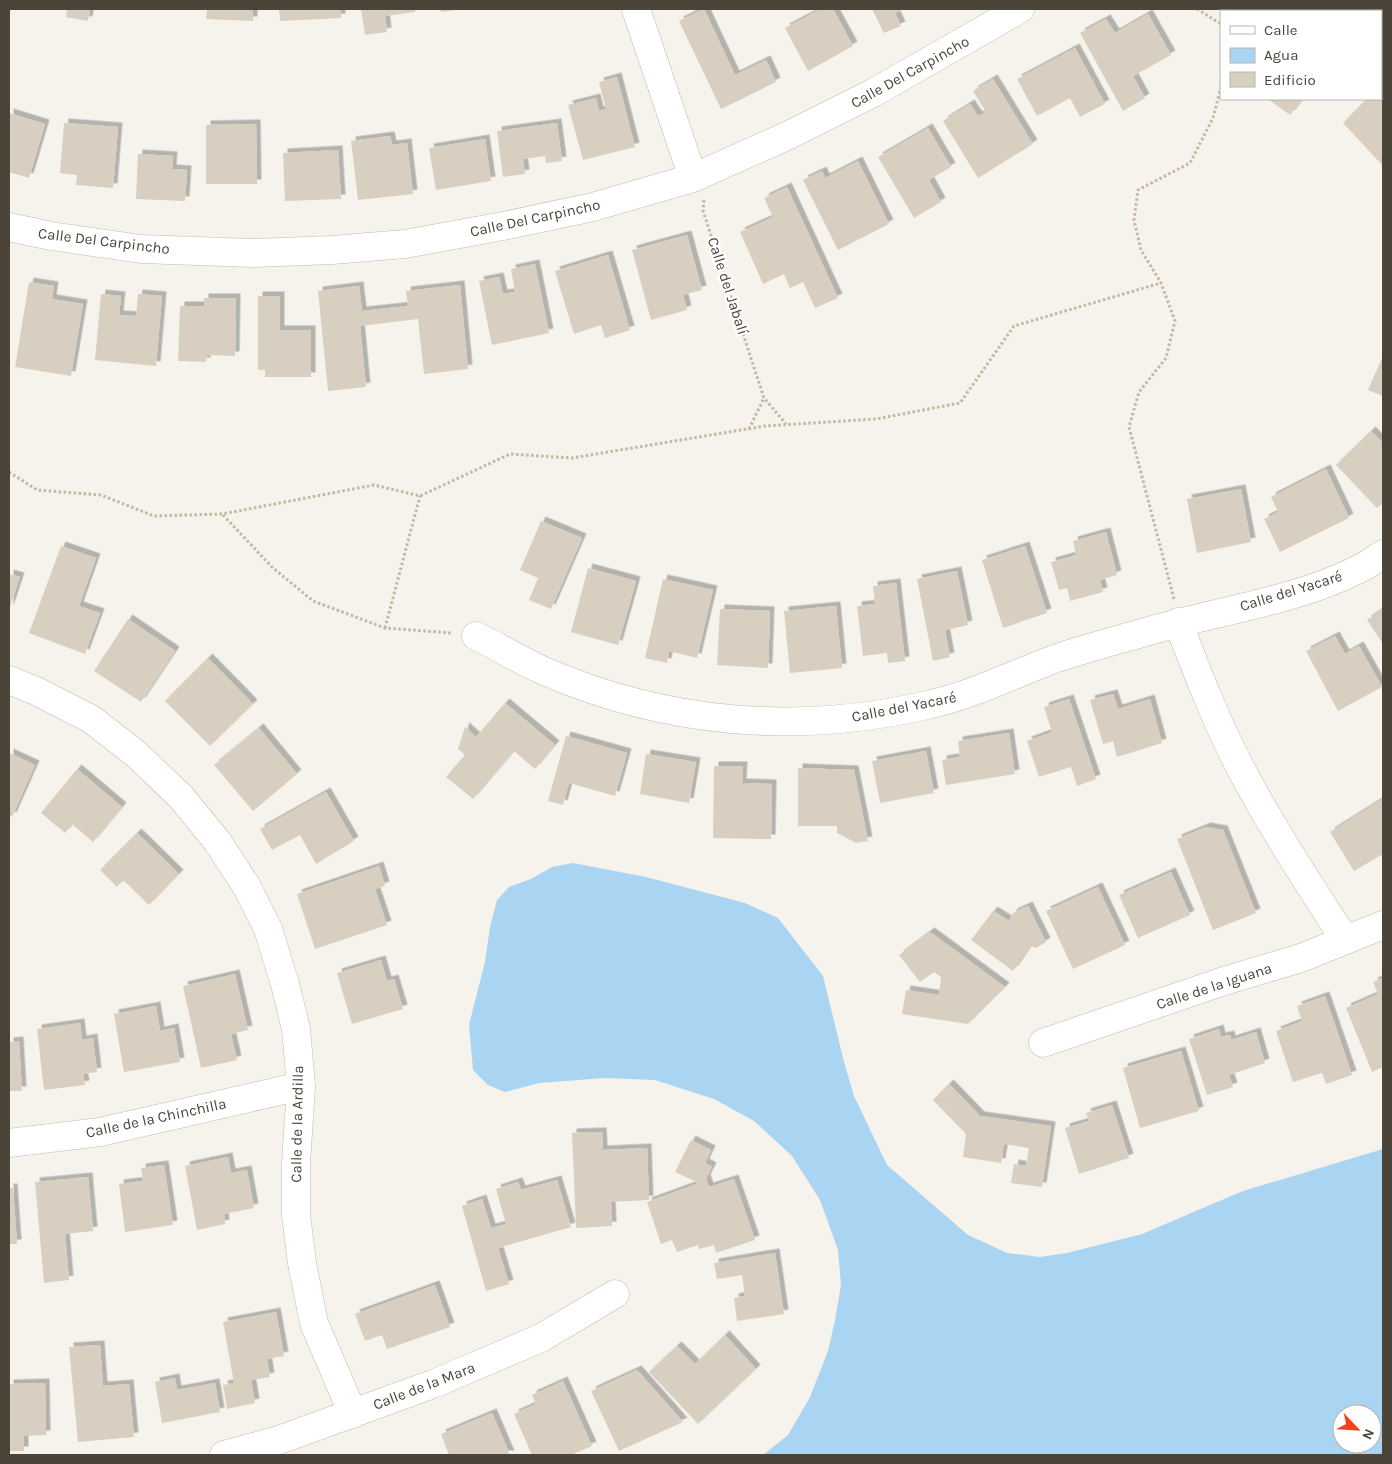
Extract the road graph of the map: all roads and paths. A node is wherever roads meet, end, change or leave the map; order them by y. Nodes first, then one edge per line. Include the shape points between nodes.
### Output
1 (636, 9) edge
2 (1020, 9) edge
3 (1197, 9) edge
4 (1220, 23) edge
5 (1220, 91) edge
6 (700, 175) junction
7 (9, 227) edge
8 (1161, 283) junction
9 (764, 398) junction
10 (786, 424) junction
11 (749, 429) junction
12 (9, 472) edge
13 (420, 496) junction
14 (222, 514) junction
15 (1383, 554) edge
16 (1178, 622) junction
17 (385, 628) junction
18 (476, 636) joint
19 (9, 680) edge
20 (1383, 925) edge
21 (1345, 940) junction
22 (1043, 1043) dead end
23 (301, 1086) junction
24 (9, 1143) edge
25 (615, 1294) dead end
26 (353, 1414) junction
27 (224, 1455) edge

1 - 6 street
2 - 6 street, Calle Del Carpincho via 873,93
3 - 4 path
5 - 8 path via 1213,118 1190,163 1138,190 1134,220 1141,250
6 - 7 street, Calle Del Carpincho via 593,207 503,226 405,244 332,250 253,253 141,248
6 - 9 path, Calle del Jabalí via 703,211
8 - 10 path via 1014,326 960,403 876,419
8 - 16 path via 1175,321 1173,331 1166,358 1139,392 1130,428 1171,582
9 - 10 path, Calle del Jabalí
9 - 11 path
10 - 11 path
11 - 13 path via 572,458 510,454
12 - 14 path via 37,490 101,495 154,516
13 - 14 path via 374,485
13 - 17 path
14 - 17 path via 272,567 313,601
15 - 16 street, Calle del Yacaré via 1360,569 1327,583
16 - 18 street, Calle del Yacaré via 1058,658 973,692 928,705 866,717 805,722 740,720 682,713 608,694 544,671
16 - 21 street via 1207,696 1241,768
17 - 18 path
19 - 23 street, Calle de la Ardilla via 91,720 136,754 181,797 217,841 247,887 268,929 296,1029
20 - 21 street, Calle de la Iguana
21 - 22 street, Calle de la Iguana via 1301,958
23 - 24 street, Calle de la Chinchilla via 100,1132
23 - 26 street, Calle de la Ardilla via 296,1215 302,1263 314,1322
25 - 26 street, Calle de la Mara via 541,1338 434,1384
26 - 27 street, Calle de la Mara via 280,1440

